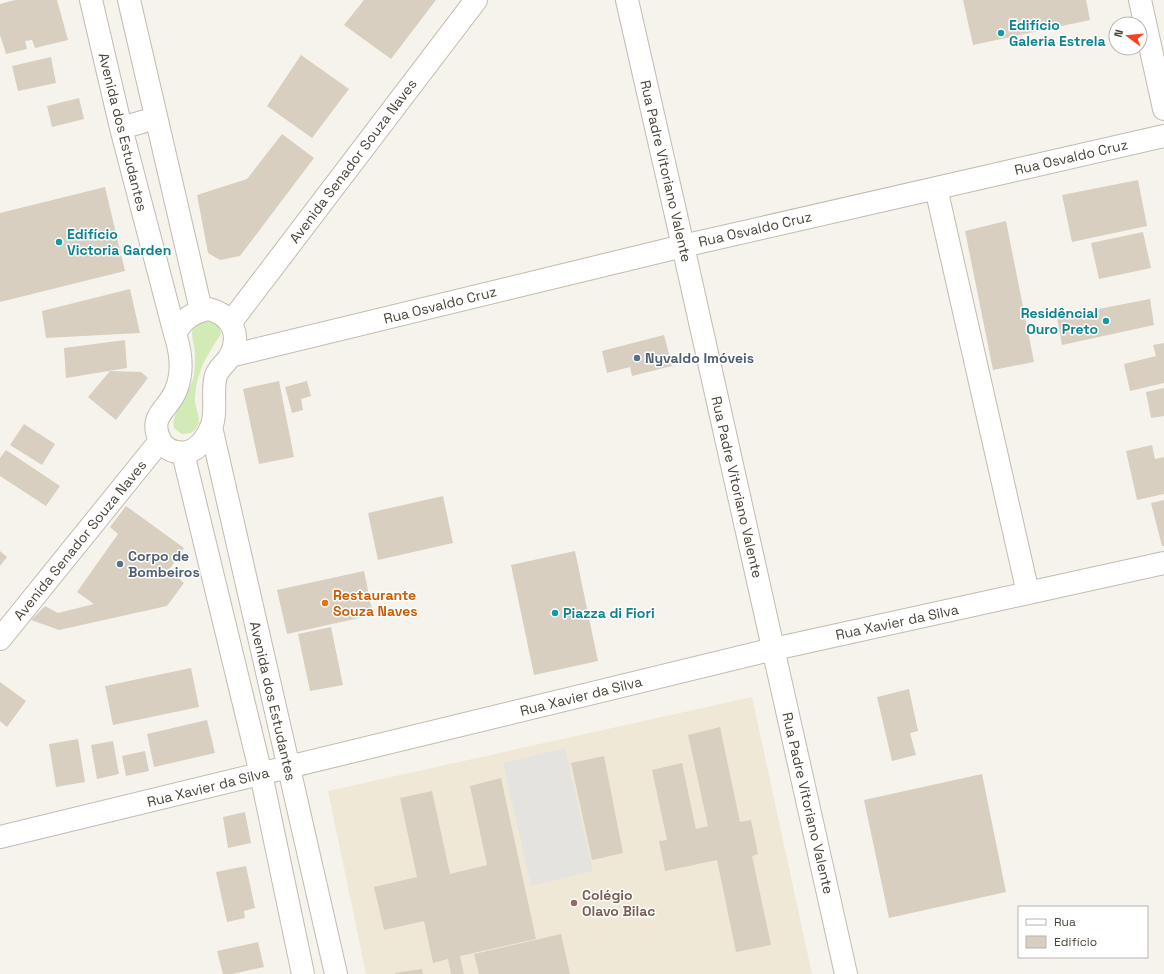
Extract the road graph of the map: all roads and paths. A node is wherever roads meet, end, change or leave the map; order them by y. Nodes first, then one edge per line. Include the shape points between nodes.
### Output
1 (91, 0) edge
2 (129, 0) edge
3 (476, 0) edge
4 (627, 0) edge
5 (1140, 0) edge
6 (1164, 109) edge
7 (156, 118) junction
8 (121, 128) junction
9 (1164, 136) edge
10 (936, 188) junction
11 (683, 246) junction
12 (201, 310) junction
13 (231, 322) junction
14 (176, 334) junction
15 (230, 356) junction
16 (211, 427) junction
17 (160, 441) junction
18 (183, 453) junction
19 (1164, 563) edge
20 (247, 586) junction
21 (216, 591) junction
22 (1028, 593) junction
23 (0, 639) edge
24 (774, 649) junction
25 (288, 767) junction
26 (261, 774) junction
27 (0, 837) edge
28 (303, 974) edge
29 (336, 974) edge
30 (846, 974) edge

1 - 8 street, Avenida dos Estudantes
2 - 7 street
3 - 13 street, Avenida Senador Souza Naves
4 - 11 street, Rua Padre Vitoriano Valente
5 - 6 street
7 - 8 street
7 - 12 street
8 - 14 street, Avenida dos Estudantes
9 - 10 street, Rua Osvaldo Cruz
10 - 11 street, Rua Osvaldo Cruz
10 - 22 street
11 - 15 street, Rua Osvaldo Cruz
11 - 24 street, Rua Padre Vitoriano Valente
12 - 13 street via 215,311
12 - 14 street via 187,318
13 - 15 street via 235,344
14 - 17 street, Avenida dos Estudantes via 180,358 179,378 177,390 156,422
15 - 16 street via 218,370 215,379
16 - 18 street via 199,446 191,452
16 - 20 street, Avenida dos Estudantes
17 - 18 street via 170,450
17 - 23 street, Avenida Senador Souza Naves
18 - 21 street, Avenida dos Estudantes
19 - 22 street, Rua Xavier da Silva
20 - 21 street
20 - 25 street, Avenida dos Estudantes
21 - 26 street, Avenida dos Estudantes
22 - 24 street, Rua Xavier da Silva
24 - 25 street, Rua Xavier da Silva
24 - 30 street, Rua Padre Vitoriano Valente
25 - 26 street, Rua Xavier da Silva
25 - 29 street, Avenida dos Estudantes
26 - 27 street, Rua Xavier da Silva
26 - 28 street, Avenida dos Estudantes

